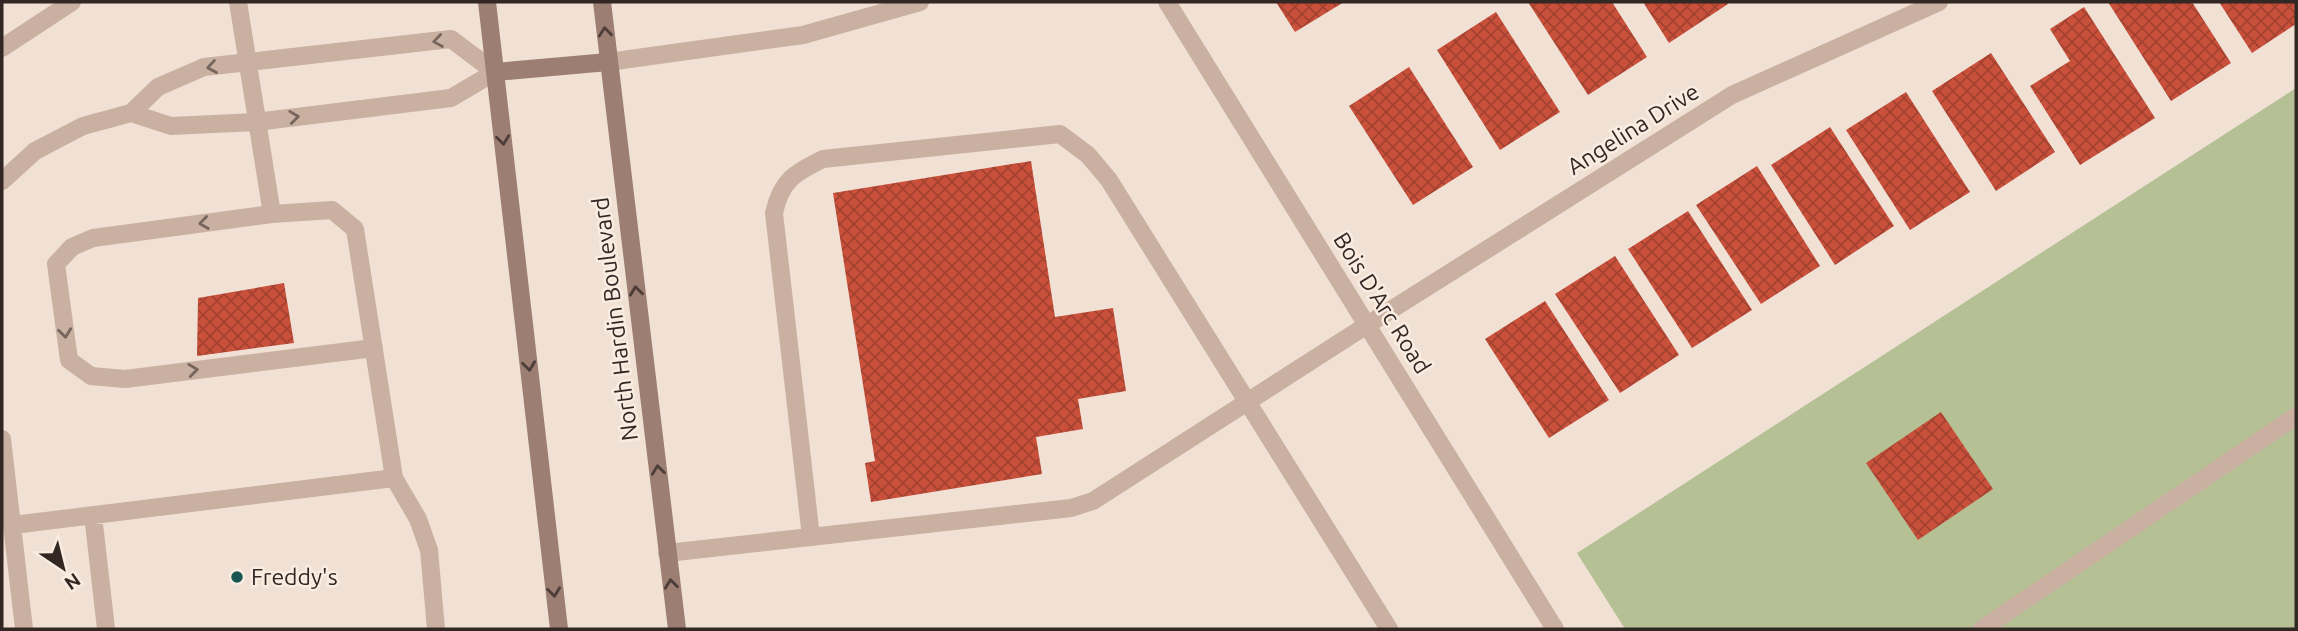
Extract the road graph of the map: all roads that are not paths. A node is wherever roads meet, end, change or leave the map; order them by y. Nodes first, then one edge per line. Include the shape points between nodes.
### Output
1 (72, 2) edge
2 (238, 2) edge
3 (486, 2) edge
4 (602, 2) edge
5 (920, 2) edge
6 (1167, 2) edge
7 (1940, 2) edge
8 (2, 48) edge
9 (248, 62) junction
10 (608, 62) junction
11 (495, 72) junction
12 (131, 113) junction
13 (256, 122) junction
14 (2, 181) edge
15 (272, 214) junction
16 (1367, 325) junction
17 (374, 348) junction
18 (1249, 401) junction
19 (2296, 416) edge
20 (2, 439) edge
21 (394, 478) junction
22 (93, 515) junction
23 (13, 525) junction
24 (811, 537) junction
25 (667, 553) junction
26 (24, 629) edge
27 (106, 629) edge
28 (436, 629) edge
29 (559, 629) edge
30 (677, 629) edge
31 (1390, 629) edge
32 (1555, 629) edge
33 (1982, 629) edge

1 - 8 street
2 - 9 street
3 - 11 main road
10 -> 4 main road, North Hardin Boulevard
5 - 10 street via 803,36
6 - 16 street, Bois D'Arc Road
7 - 16 street, Angelina Drive via 1732,95
11 -> 9 street via 451,39
9 -> 12 street via 204,67 158,87
9 - 13 street
10 - 11 main road
25 -> 10 main road, North Hardin Boulevard
13 -> 11 street via 451,98
11 -> 29 main road
12 - 13 street via 171,126
12 - 14 street via 83,126 35,152
13 - 15 street
15 - 17 street via 332,210 355,229
15 -> 17 street via 93,238 72,247 56,264 69,360 91,376 125,379
16 - 18 street, Angelina Drive
16 - 32 street, Bois D'Arc Road
17 - 21 street
18 - 24 street, Angelina Drive via 1093,501 1071,508
18 - 24 street via 1109,180 1088,155 1060,134 823,159 800,170 779,192 774,213
18 - 31 street
19 - 33 street
20 - 23 street
21 - 22 street
21 - 28 street via 418,519 429,550
22 - 23 street
22 - 27 street
23 - 26 street
24 - 25 street, Angelina Drive
30 -> 25 main road, North Hardin Boulevard

